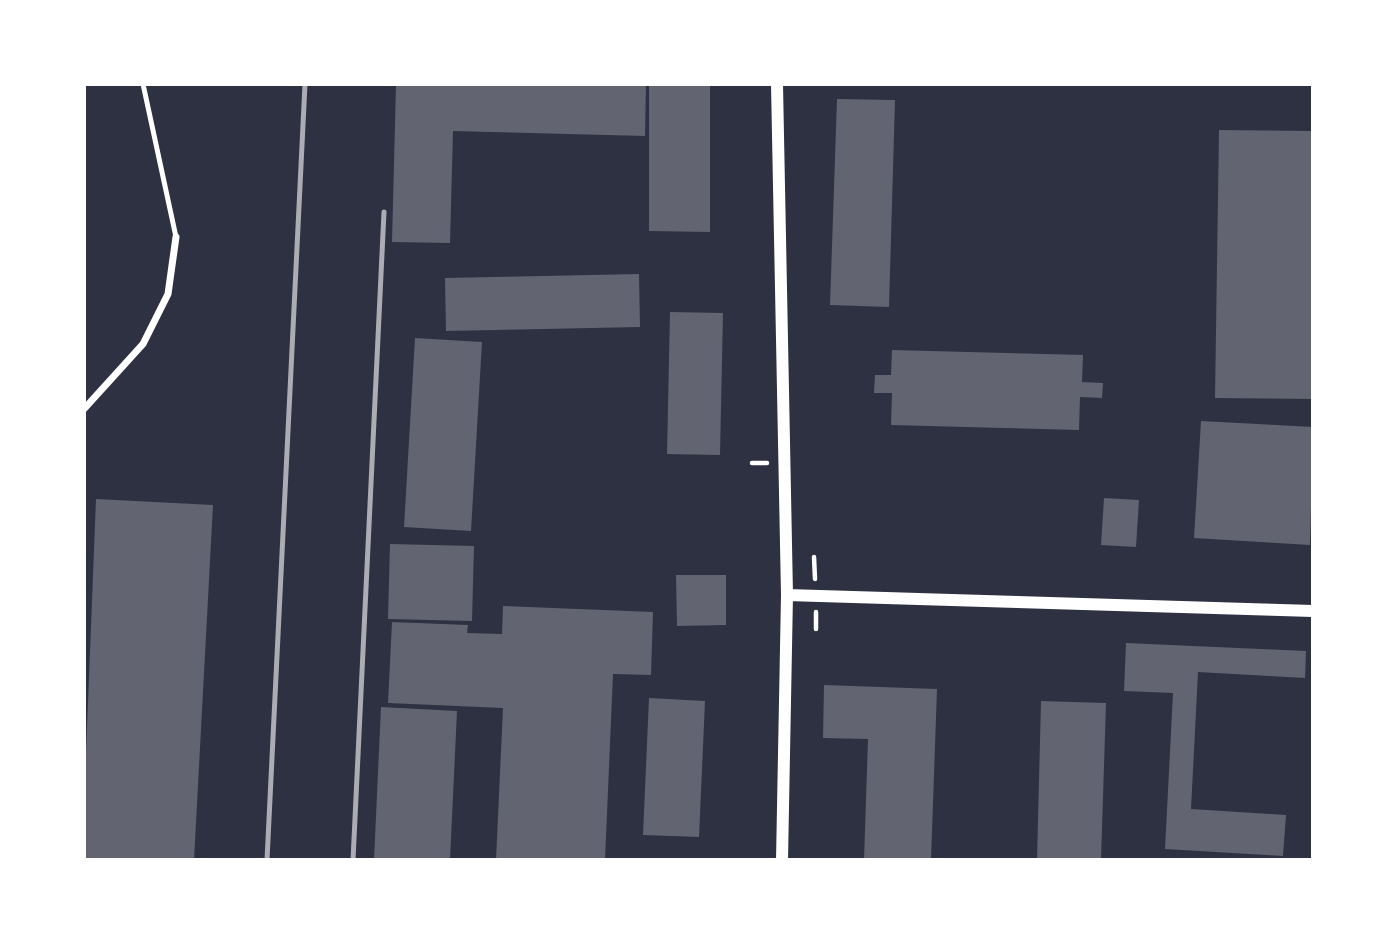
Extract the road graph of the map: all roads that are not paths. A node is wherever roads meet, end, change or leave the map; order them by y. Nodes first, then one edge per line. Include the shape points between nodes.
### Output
1 (143, 84) edge
2 (777, 84) edge
3 (176, 237) joint
4 (84, 409) edge
5 (787, 595) junction
6 (1313, 611) edge
7 (782, 860) edge

1 - 3 lane
2 - 5 street
3 - 4 street via 168,294 143,344
5 - 6 street
5 - 7 street

